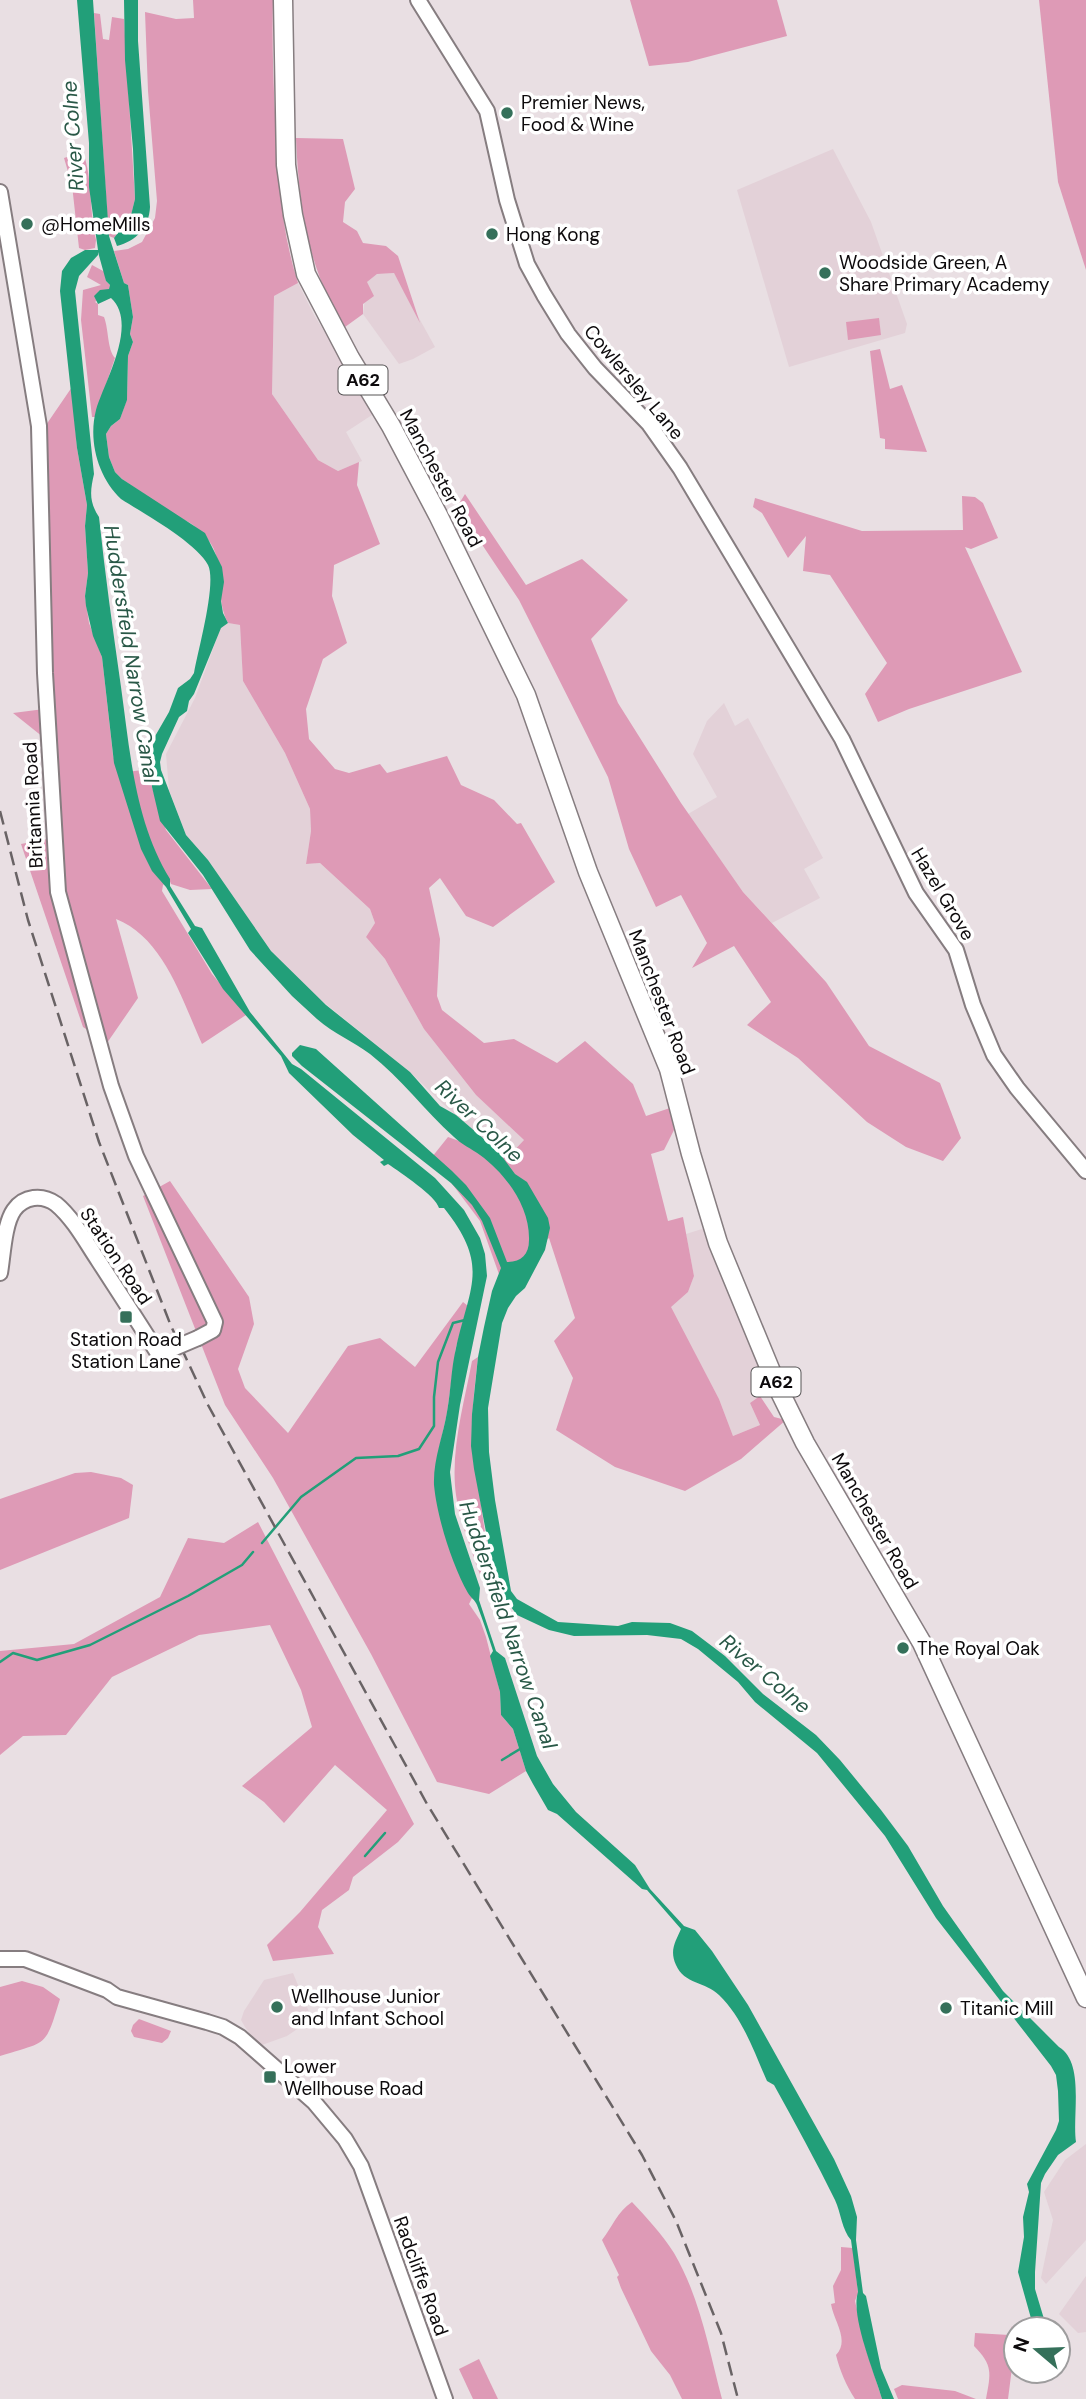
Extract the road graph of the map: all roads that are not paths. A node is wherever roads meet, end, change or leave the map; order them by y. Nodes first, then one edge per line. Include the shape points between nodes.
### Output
1 (284, 0) edge
2 (418, 0) edge
3 (0, 192) edge
4 (818, 700) joint
5 (1086, 1171) edge
6 (0, 1273) edge
7 (162, 1354) joint
8 (0, 1959) edge
9 (1086, 1998) edge
10 (445, 2399) edge

1 - 9 main road, Manchester Road / A62 via 286,165 306,274 438,515 526,695 588,872 665,1058 718,1243 777,1387 922,1643
2 - 4 street, Cowlersley Lane via 487,111 507,200 527,264 544,295 568,334 649,424 680,468
3 - 7 street, Britannia Road, bridge via 39,426 46,687 58,892 111,1086 136,1156 215,1322 213,1330
4 - 5 street, Hazel Grove via 842,739 916,893 956,950 994,1055
6 - 7 street, Station Road via 13,1211 25,1200 39,1196 55,1203
8 - 10 street, Radcliffe Road via 25,1959 117,1997 223,2027 314,2102 345,2139 360,2166

